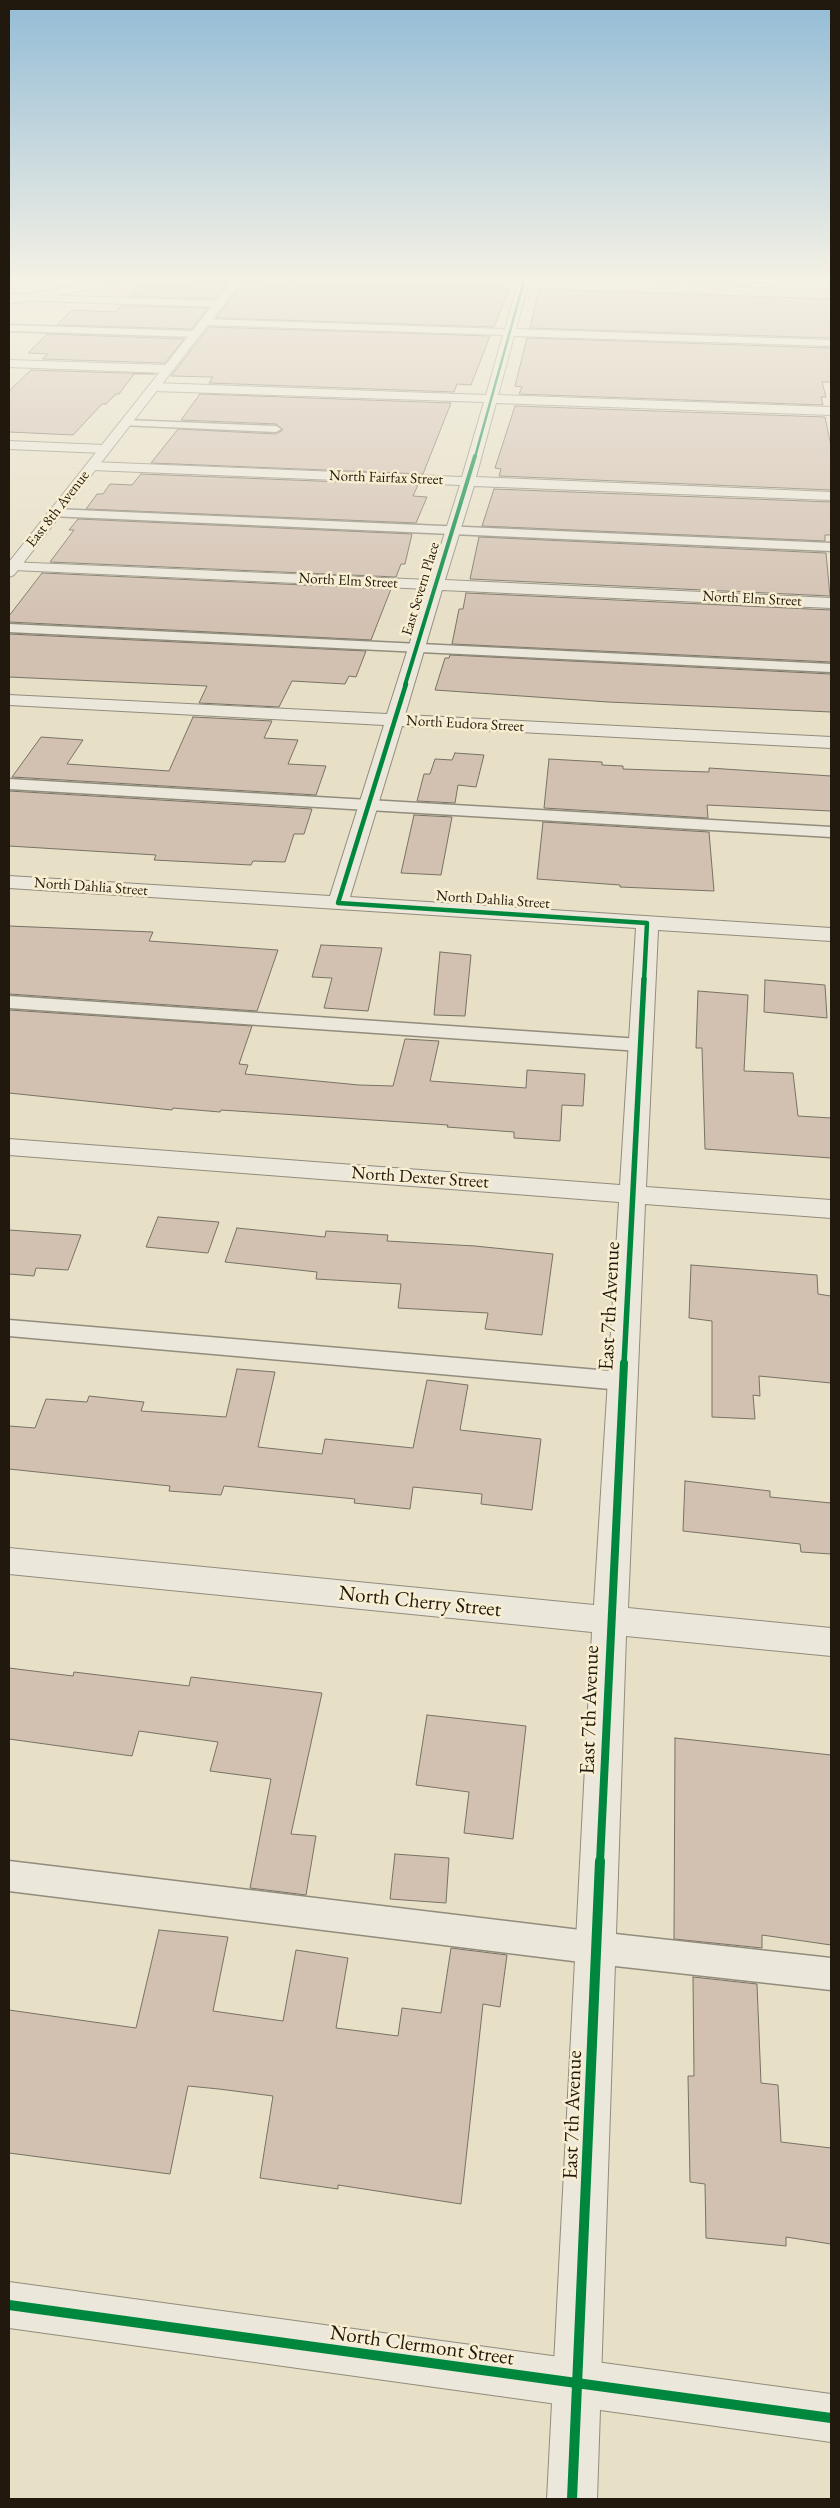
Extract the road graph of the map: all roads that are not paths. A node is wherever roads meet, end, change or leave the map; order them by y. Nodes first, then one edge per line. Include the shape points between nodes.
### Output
1 (145, 398) edge
2 (464, 398) edge
3 (491, 399) junction
4 (831, 411) edge
5 (125, 423) junction
6 (276, 429) dead end
7 (9, 445) edge
8 (104, 449) junction
9 (92, 466) junction
10 (468, 481) junction
11 (831, 496) edge
12 (54, 513) junction
13 (453, 531) junction
14 (831, 547) edge
15 (24, 551) joint
16 (10, 562) edge
17 (435, 585) junction
18 (831, 603) edge
19 (9, 628) edge
20 (416, 648) junction
21 (831, 668) edge
22 (9, 700) edge
23 (394, 721) junction
24 (831, 743) edge
25 (9, 784) edge
26 (368, 805) junction
27 (831, 832) edge
28 (9, 882) edge
29 (338, 903) junction
30 (647, 923) junction
31 (831, 934) edge
32 (9, 1002) edge
33 (640, 1045) junction
34 (9, 1147) edge
35 (632, 1194) junction
36 (831, 1209) edge
37 (9, 1328) edge
38 (622, 1381) junction
39 (9, 1561) edge
40 (610, 1621) junction
41 (831, 1642) edge
42 (9, 1876) edge
43 (597, 1948) junction
44 (831, 1974) edge
45 (9, 2304) edge
46 (578, 2384) junction
47 (831, 2418) edge
48 (572, 2499) edge

1 - 5 street, East 8th Avenue
2 - 3 street
3 - 4 street
3 - 10 street, East Severn Place
5 - 6 lane
5 - 8 street, East 8th Avenue
7 - 8 street
8 - 9 street, East 8th Avenue
9 - 10 street, North Fairfax Street
9 - 12 street, East 8th Avenue
10 - 11 street, North Fairfax Street
10 - 13 street, East Severn Place
12 - 13 lane
12 - 15 street, East 8th Avenue
13 - 14 lane
13 - 17 street, East Severn Place
15 - 16 street, North Elm Street
16 - 17 street, North Elm Street
17 - 18 street, North Elm Street
17 - 20 street, East Severn Place
19 - 20 lane
20 - 21 lane
20 - 23 street, East Severn Place
22 - 23 street, North Eudora Street
23 - 24 street, North Eudora Street
23 - 26 street, East Severn Place
25 - 26 lane
26 - 27 lane
26 - 29 street, East Severn Place
28 - 29 street, North Dahlia Street
29 - 30 street, North Dahlia Street
30 - 31 street, North Dahlia Street
30 - 33 street, East 7th Avenue
32 - 33 lane
33 - 35 street, East 7th Avenue
34 - 35 street, North Dexter Street
35 - 36 street, North Dexter Street
35 - 38 street, East 7th Avenue
37 - 38 lane
38 - 40 street, East 7th Avenue
39 - 40 street, North Cherry Street
40 - 41 street, North Cherry Street
40 - 43 street, East 7th Avenue
42 - 43 lane
43 - 44 lane
43 - 46 street, East 7th Avenue
45 - 46 street, North Clermont Street
46 - 47 street, North Clermont Street
46 - 48 street, East 7th Avenue

